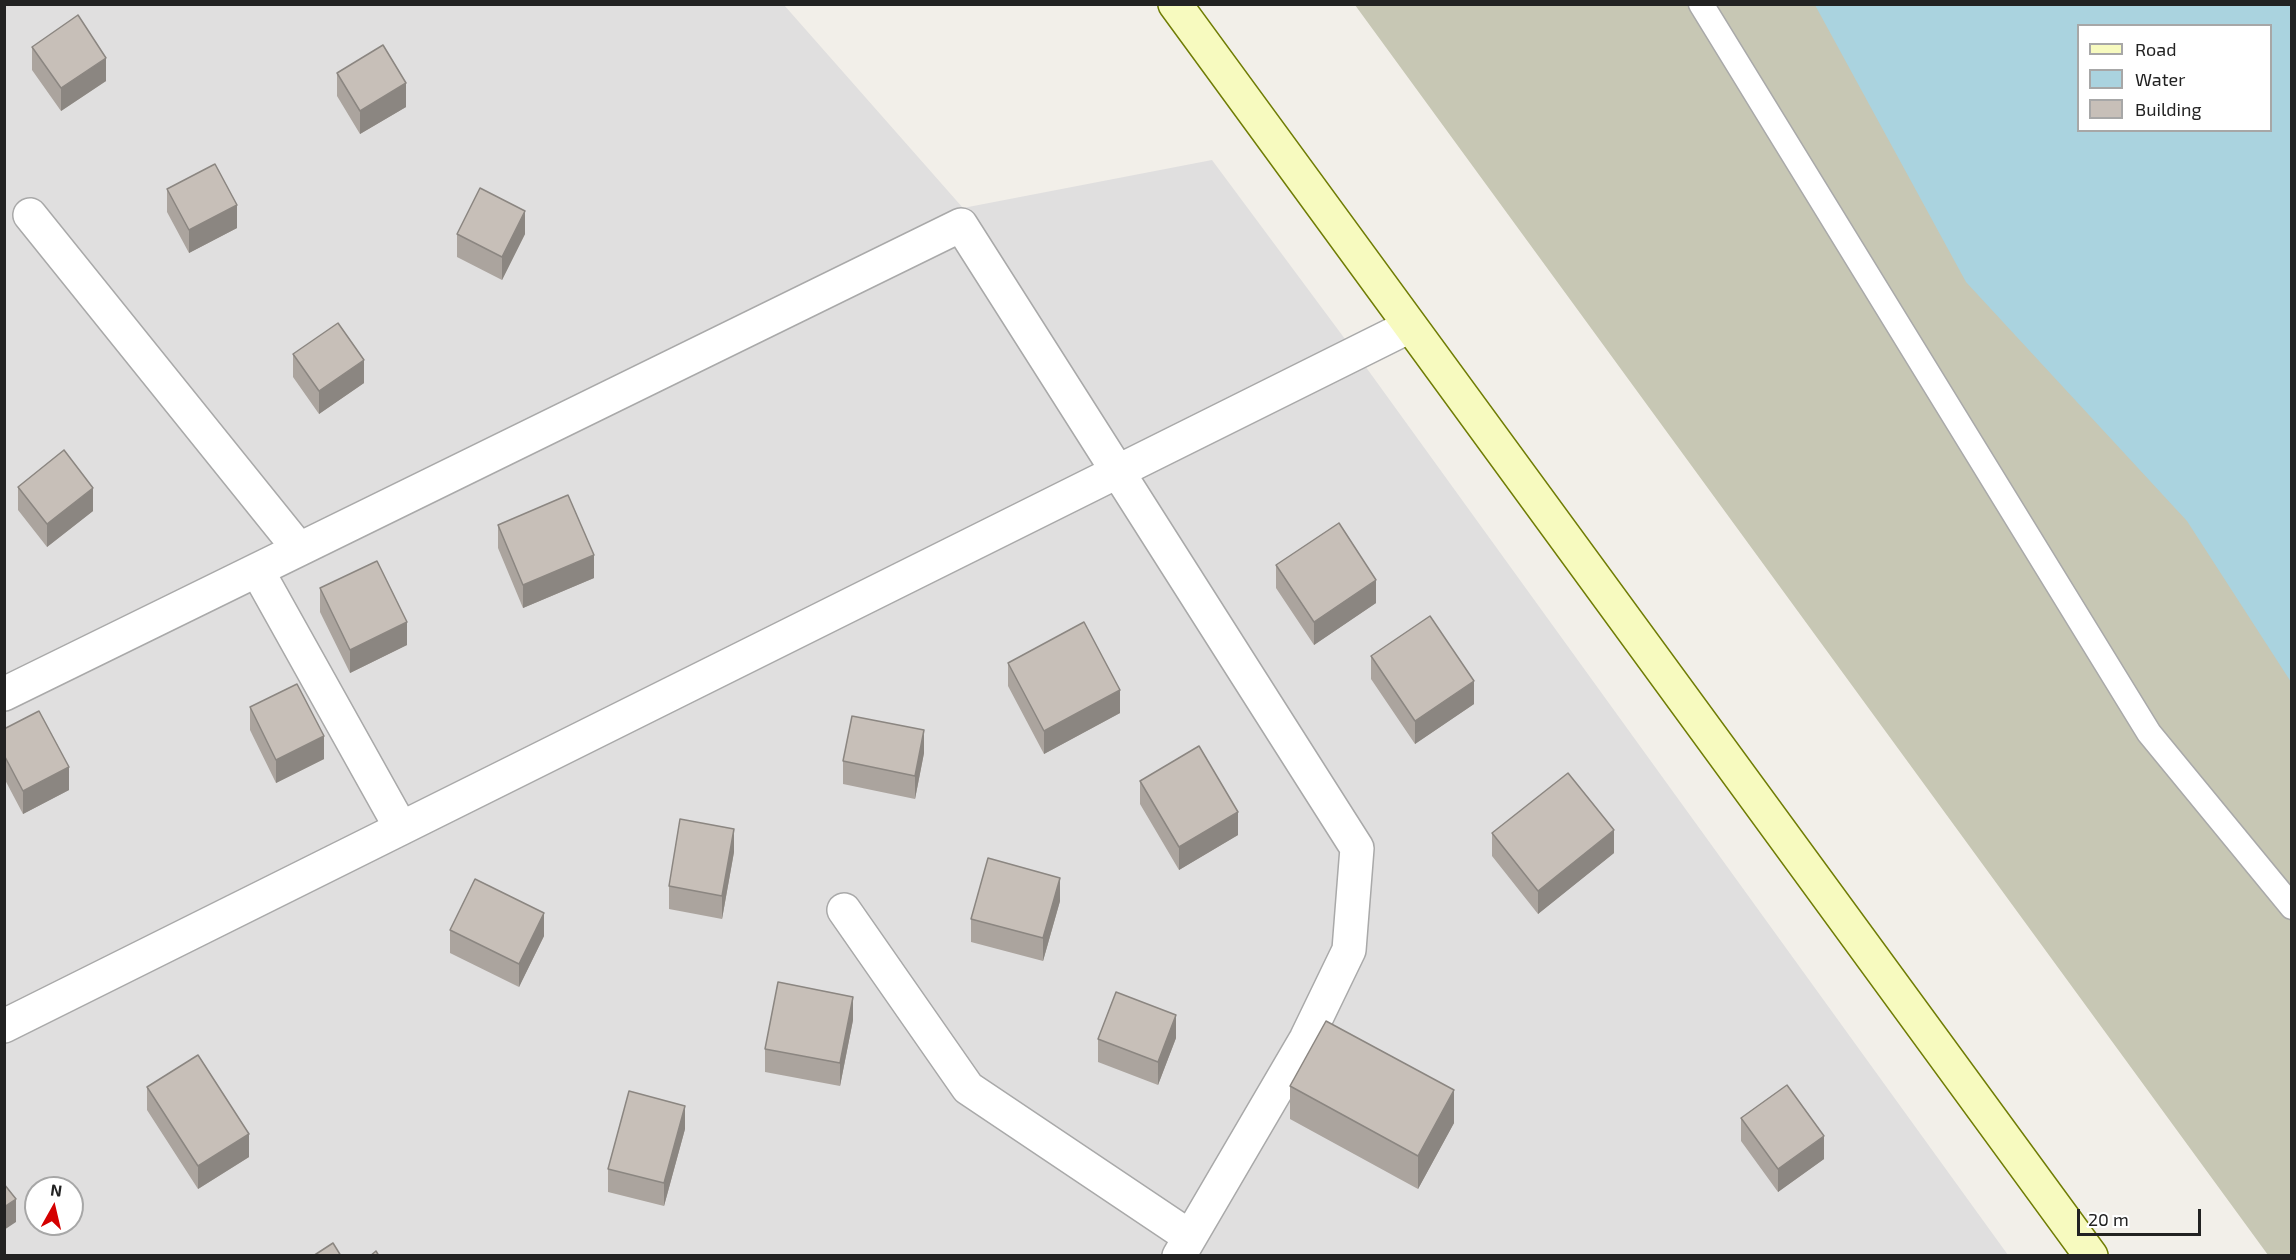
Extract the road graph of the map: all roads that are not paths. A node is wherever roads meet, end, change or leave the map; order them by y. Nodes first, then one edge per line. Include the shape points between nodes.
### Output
1 (1175, 4) edge
2 (1701, 4) edge
3 (30, 216) dead end
4 (1410, 326) junction
5 (1119, 471) junction
6 (298, 549) junction
7 (257, 570) junction
8 (4, 694) edge
9 (401, 828) junction
10 (2292, 907) edge
11 (844, 910) dead end
12 (4, 1026) edge
13 (1185, 1246) edge
14 (2091, 1256) edge

1 - 4 street
2 - 10 lane via 2149,733
3 - 6 street
4 - 5 street
4 - 14 street
5 - 6 street via 962,225
5 - 9 street
5 - 13 street via 1357,848 1349,950 1306,1039
6 - 7 street
7 - 8 street
7 - 9 street
9 - 12 street
11 - 13 street via 968,1088

